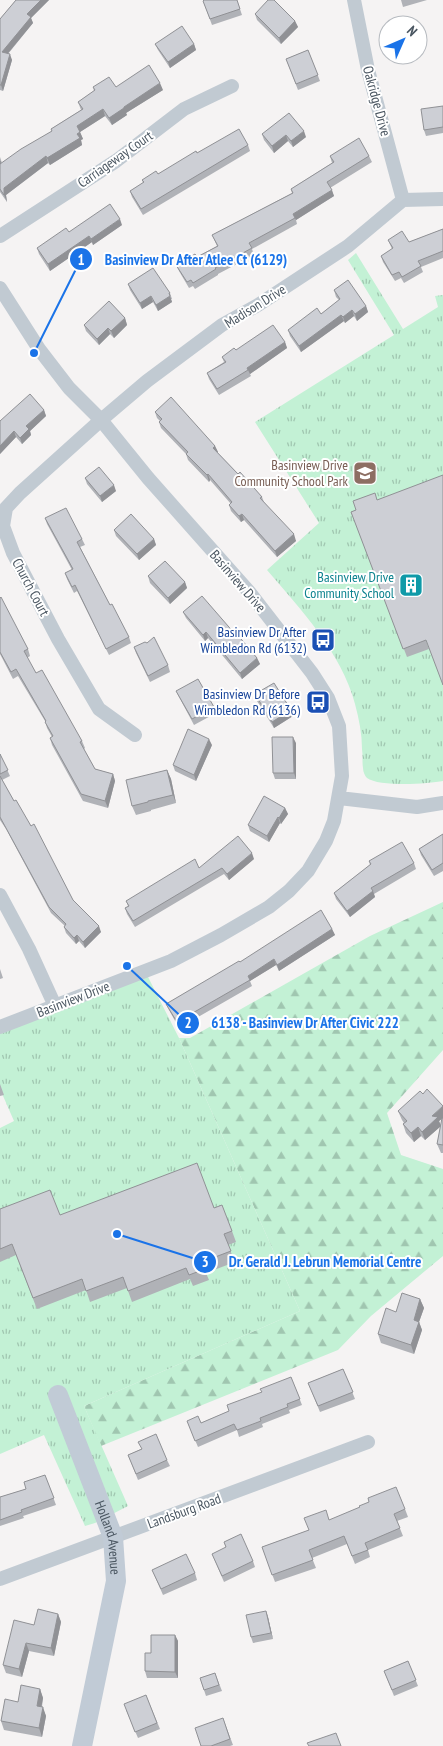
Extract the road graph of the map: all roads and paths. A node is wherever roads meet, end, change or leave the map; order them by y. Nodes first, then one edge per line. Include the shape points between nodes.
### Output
1 (354, 0) edge
2 (232, 86) dead end
3 (443, 199) edge
4 (404, 200) junction
5 (0, 236) edge
6 (0, 288) edge
7 (100, 420) junction
8 (135, 735) dead end
9 (339, 798) junction
10 (443, 803) edge
11 (0, 895) edge
12 (55, 1006) junction
13 (0, 1027) edge
14 (58, 1395) dead end
15 (368, 1442) dead end
16 (113, 1538) junction
17 (0, 1579) edge
18 (82, 1746) edge

1 - 4 street, Oakridge Drive via 368,70
2 - 5 street, Carriageway Court via 184,109 116,161
3 - 4 street
4 - 7 street, Madison Drive via 348,246 222,325
6 - 7 street, Basinview Drive via 38,349
7 - 8 street, Church Court via 6,508 4,526 13,554 99,709
7 - 9 street, Basinview Drive via 250,594 328,698 339,726 342,776
9 - 10 street via 417,807
9 - 12 street, Basinview Drive via 326,841 308,871 268,907 171,961
11 - 12 street
12 - 13 street, Basinview Drive
14 - 16 street, Holland Avenue
15 - 16 street, Landsburg Road
16 - 17 street, Landsburg Road
16 - 18 street, Holland Avenue via 116,1581

